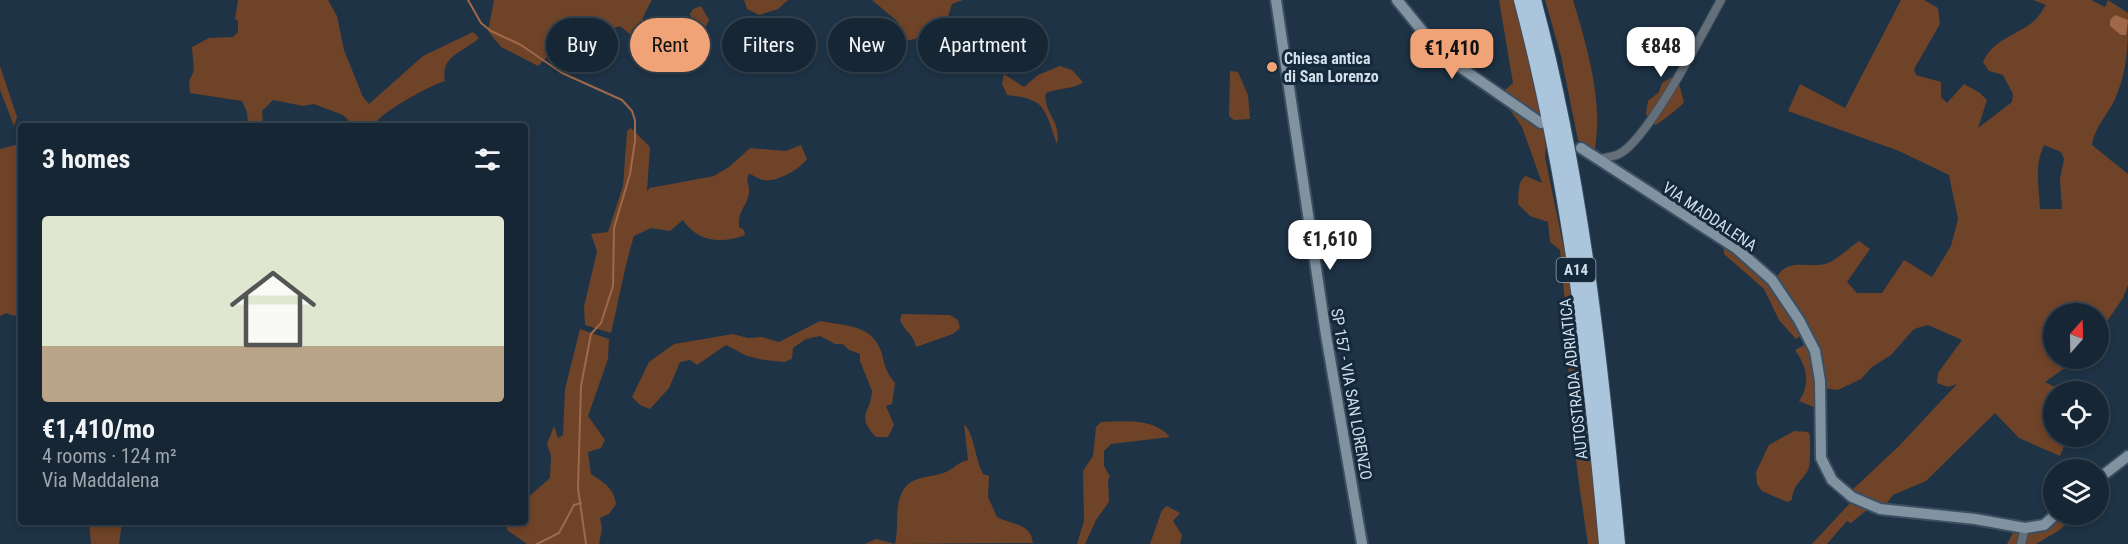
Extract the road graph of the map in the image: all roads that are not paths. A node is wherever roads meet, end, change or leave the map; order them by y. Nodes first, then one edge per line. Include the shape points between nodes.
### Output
1 (1276, 0) edge
2 (1398, 0) edge
3 (1521, 0) edge
4 (1534, 0) edge
5 (1721, 0) edge
6 (1541, 123) dead end
7 (1581, 148) dead end
8 (1601, 159) junction
9 (2128, 456) edge
10 (2109, 471) edge
11 (2043, 525) edge
12 (2025, 528) junction
13 (1362, 544) edge
14 (1606, 544) edge
15 (1618, 544) edge
16 (2021, 544) edge

1 - 13 street, SP 157 - VIA SAN LORENZO
2 - 6 street via 1441,54
3 - 14 highway, AUTOSTRADA ADRIATICA / A14 via 1547,108 1575,259
4 - 15 highway, AUTOSTRADA ADRIATICA / A14 via 1587,256
5 - 8 street via 1659,107 1635,139 1619,154
7 - 8 street, VIA MADDALENA
8 - 12 street, VIA MADDALENA via 1737,248 1772,280 1815,351 1820,381 1821,458 1832,480 1852,497 1880,509
9 - 10 street
11 - 12 street
12 - 16 street

